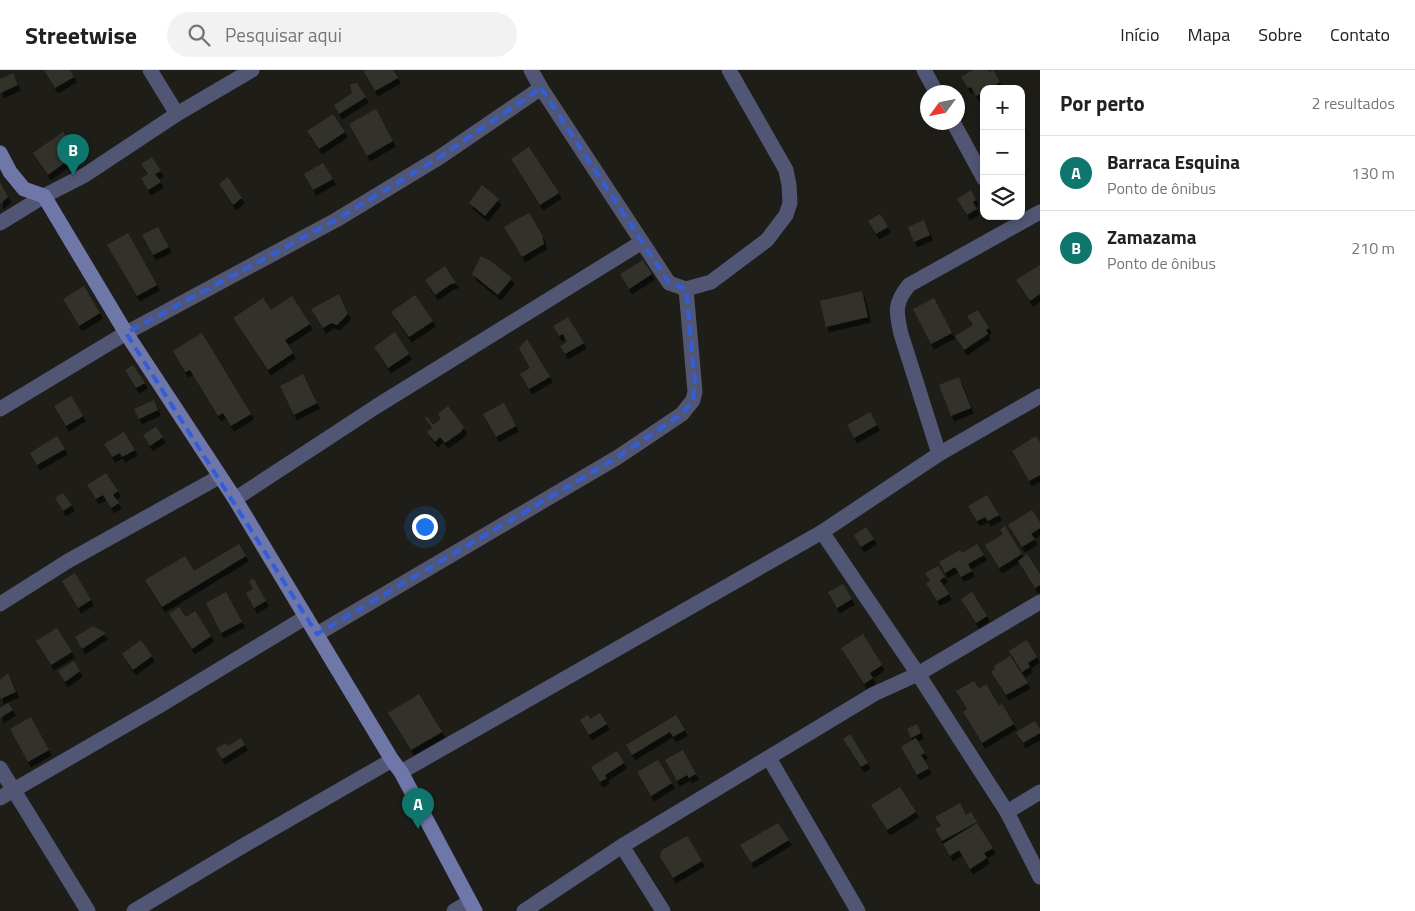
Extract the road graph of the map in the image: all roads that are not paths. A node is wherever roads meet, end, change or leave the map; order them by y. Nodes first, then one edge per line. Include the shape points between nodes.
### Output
1 (150, 70) edge
2 (252, 70) edge
3 (531, 70) edge
4 (729, 70) edge
5 (924, 70) edge
6 (932, 85) edge
7 (541, 88) junction
8 (177, 114) junction
9 (957, 130) edge
10 (0, 153) edge
11 (982, 175) edge
12 (44, 196) junction
13 (1040, 212) edge
14 (1008, 222) edge
15 (0, 223) edge
16 (642, 242) junction
17 (686, 289) junction
18 (126, 333) junction
19 (1040, 396) edge
20 (0, 409) edge
21 (939, 454) junction
22 (219, 477) junction
23 (234, 499) junction
24 (822, 532) junction
25 (1040, 602) edge
26 (0, 604) edge
27 (306, 617) junction
28 (317, 634) junction
29 (918, 674) junction
30 (769, 758) junction
31 (396, 766) junction
32 (0, 768) edge
33 (1040, 792) edge
34 (6, 794) edge
35 (1007, 812) junction
36 (622, 846) junction
37 (1040, 876) edge
38 (472, 906) edge
39 (88, 911) edge
40 (134, 911) edge
41 (454, 911) edge
42 (524, 911) edge
43 (663, 911) edge
44 (858, 911) edge

1 - 8 street
2 - 8 street
3 - 7 street
4 - 17 street via 786,170 790,203 786,215 767,240 711,282
5 - 6 street
7 - 16 street
7 - 18 street via 440,157 336,220
8 - 12 street via 85,175
9 - 11 street
10 - 12 street via 24,189
12 - 15 street
12 - 18 street
13 - 14 street
14 - 21 street via 909,285 898,302 896,316
16 - 17 street via 669,283
16 - 23 street
17 - 28 street via 695,392 682,414 618,457
18 - 20 street
18 - 22 street
19 - 21 street
21 - 24 street
22 - 23 street
22 - 26 street via 68,560
23 - 27 street
24 - 29 street
24 - 31 street
25 - 29 street
27 - 28 street
27 - 34 street
28 - 31 street
29 - 30 street via 874,694
29 - 35 street
30 - 36 street
30 - 44 street
31 - 38 street
31 - 40 street via 241,847
32 - 34 street
33 - 35 street
34 - 39 street
35 - 37 street
36 - 42 street
36 - 43 street
38 - 41 street

